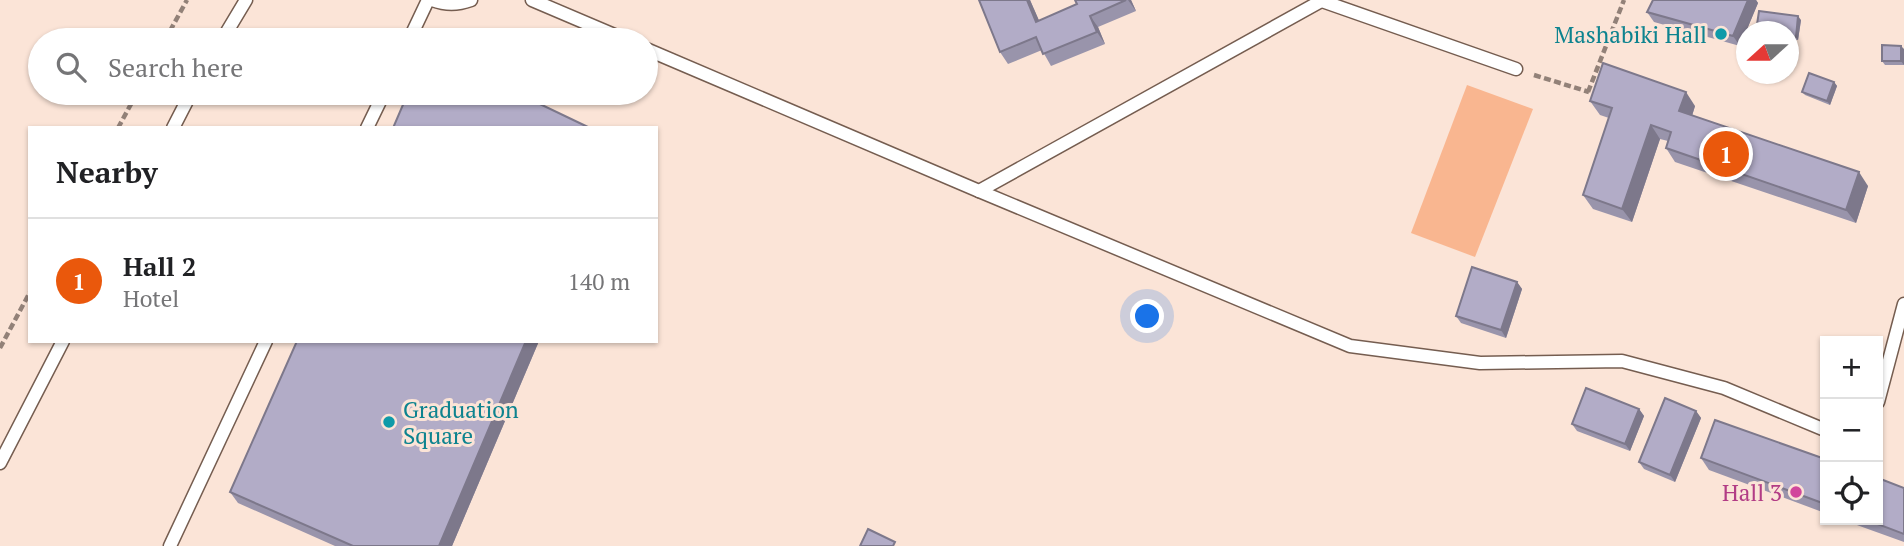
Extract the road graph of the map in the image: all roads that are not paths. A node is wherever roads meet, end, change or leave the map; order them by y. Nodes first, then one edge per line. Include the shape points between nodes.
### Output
1 (246, 0) edge
2 (430, 0) edge
3 (471, 0) edge
4 (532, 0) edge
5 (1323, 0) edge
6 (229, 28) edge
7 (415, 28) edge
8 (598, 28) edge
9 (658, 54) edge
10 (1516, 69) road end
11 (185, 105) edge
12 (378, 105) edge
13 (174, 126) edge
14 (368, 126) edge
15 (979, 191) junction
16 (1904, 304) edge
17 (62, 343) edge
18 (266, 343) edge
19 (1879, 399) edge
20 (1820, 428) edge
21 (0, 463) edge
22 (170, 546) edge

1 - 6 lane
2 - 3 lane via 456,4
2 - 7 lane
4 - 8 lane
5 - 10 lane
5 - 15 lane
9 - 15 lane
11 - 13 lane
12 - 14 lane
15 - 20 lane via 1350,346 1480,363 1622,361 1724,388
16 - 19 lane
17 - 21 lane
18 - 22 lane

